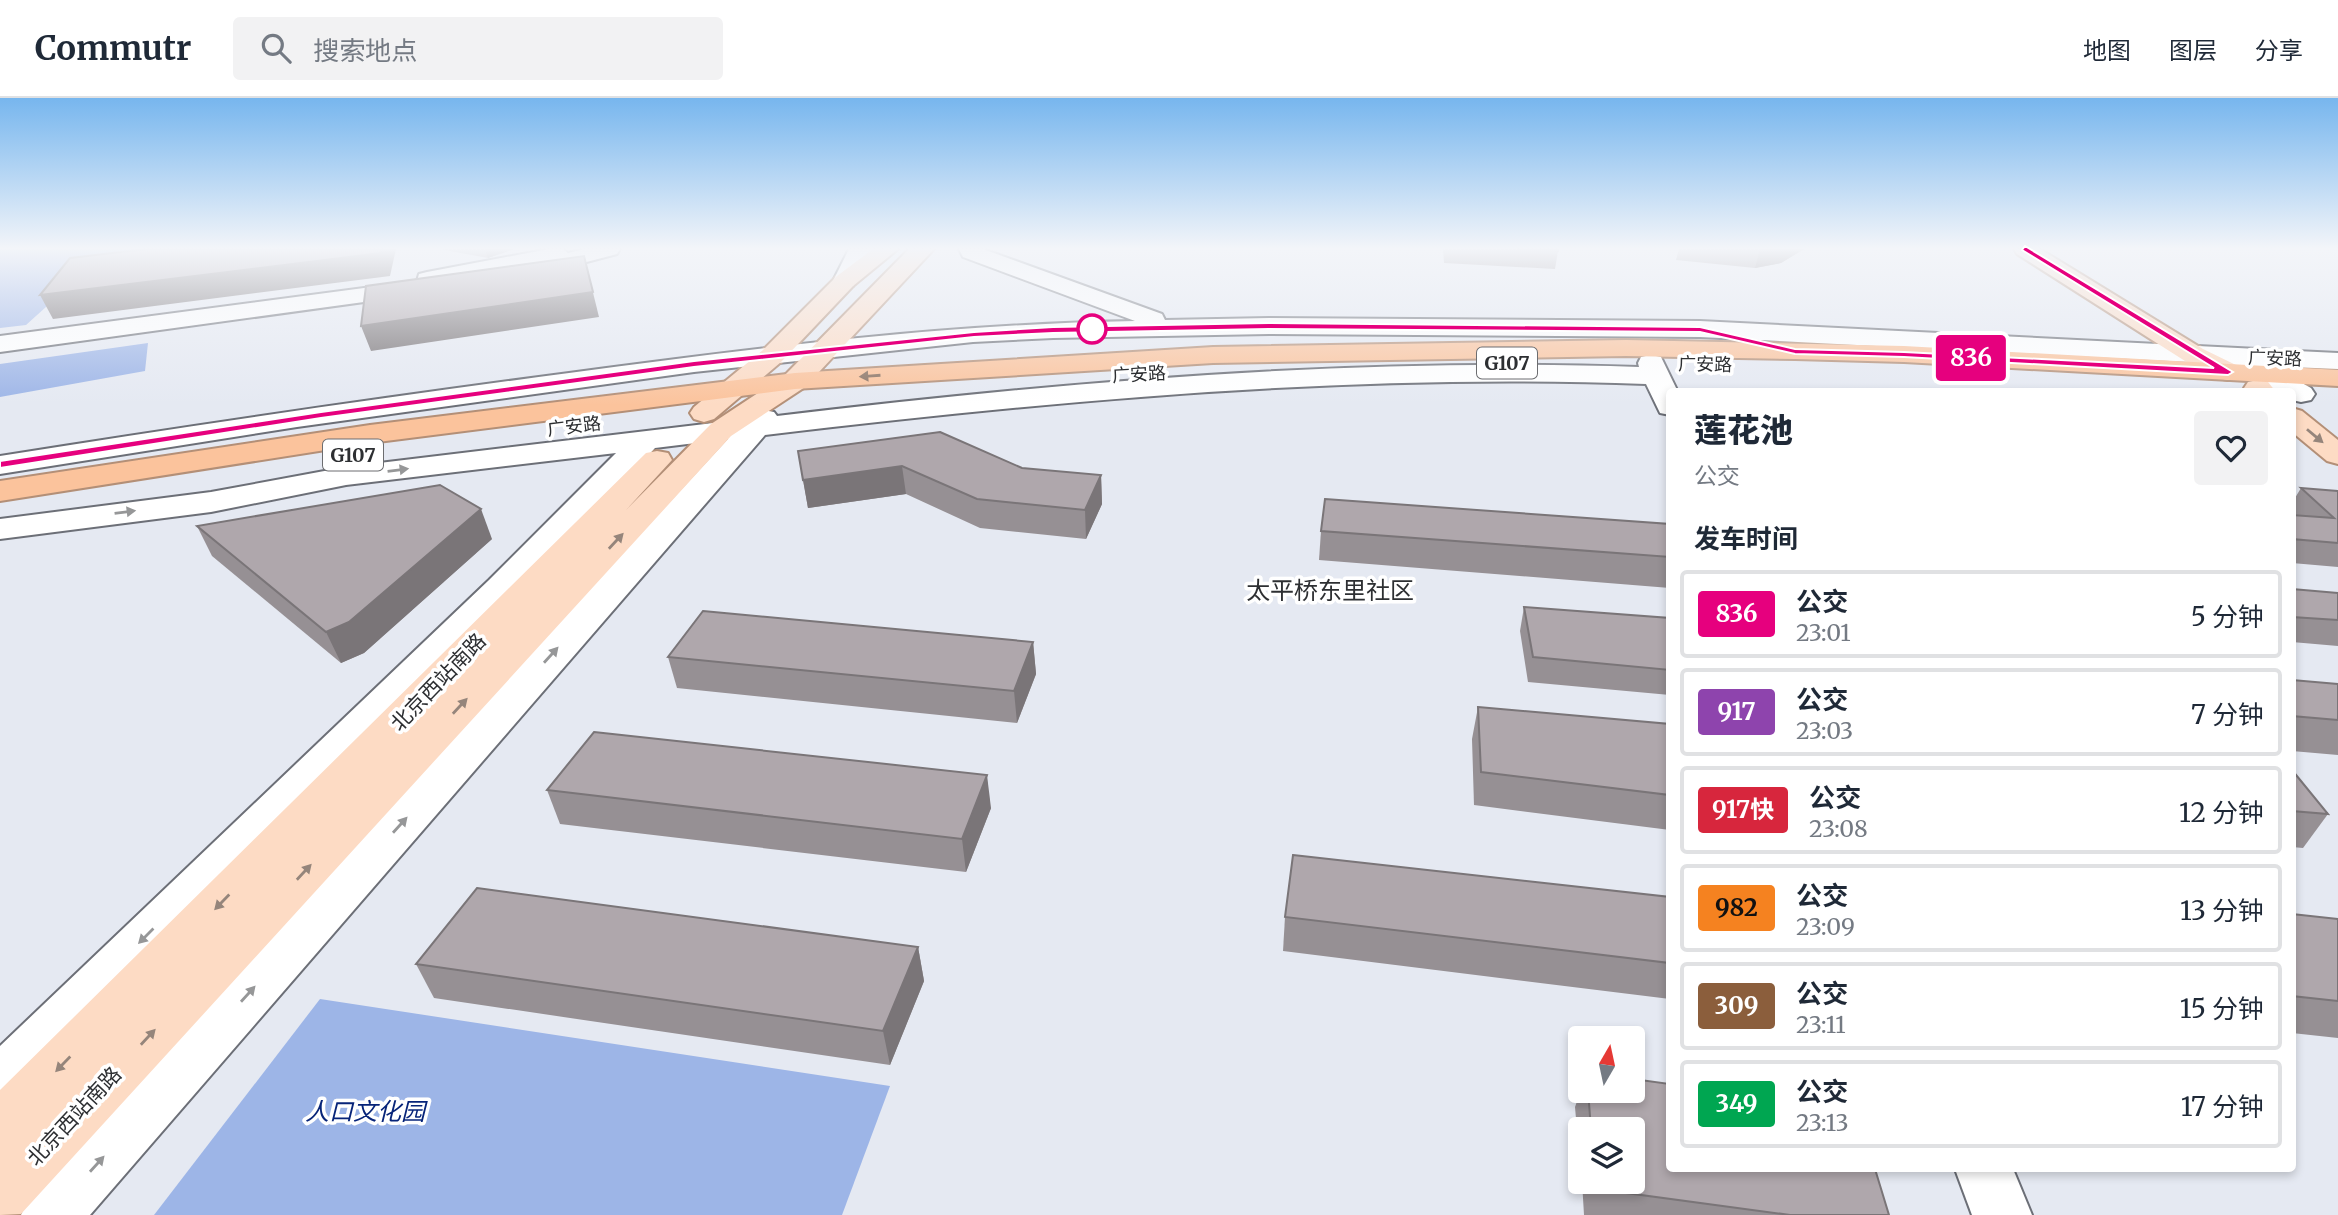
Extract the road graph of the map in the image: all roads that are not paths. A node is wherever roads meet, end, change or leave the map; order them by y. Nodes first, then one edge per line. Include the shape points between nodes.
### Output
1 (255, 301) edge
2 (314, 301) edge
3 (827, 301) edge
4 (871, 301) edge
5 (1102, 301) edge
6 (2108, 301) edge
7 (2135, 301) edge
8 (1174, 328) junction
9 (1700, 329) junction
10 (0, 335) edge
11 (1966, 343) junction
12 (0, 344) edge
13 (827, 349) junction
14 (1795, 351) junction
15 (2194, 355) junction
16 (2035, 361) junction
17 (2338, 361) edge
18 (2231, 364) junction
19 (1653, 369) junction
20 (2338, 378) edge
21 (2207, 388) edge
22 (2271, 388) edge
23 (2296, 389) edge
24 (2296, 394) edge
25 (2338, 397) edge
26 (1666, 398) edge
27 (2296, 402) edge
28 (735, 407) junction
29 (2296, 411) edge
30 (2338, 424) edge
31 (2338, 455) edge
32 (0, 465) edge
33 (0, 491) edge
34 (0, 509) edge
35 (57, 520) junction
36 (0, 521) edge
37 (0, 529) edge
38 (0, 1081) edge
39 (0, 1128) edge
40 (1985, 1172) edge
41 (0, 1194) edge
42 (51, 1215) edge
43 (2002, 1215) edge

1 - 10 street
2 - 12 street
3 - 28 main road, 北京西站南路
4 - 13 main road, 北京西站南路
5 - 8 street
6 - 15 main road
7 - 18 main road
8 - 9 street, 广安路
8 - 13 street, 广安路 via 974,334
9 - 11 street, 广安路
9 - 14 highway
11 - 15 street, 广安路
11 - 16 highway
13 - 28 main road, 北京西站南路
14 - 16 highway, 广安路 / G107
14 -> 28 highway, 广安路 / G107 via 1308,351 1121,359
15 - 18 main road
16 - 18 highway, 广安路 / G107
17 - 18 street, 广安路
18 - 22 street
19 - 21 highway, 广安路 via 1977,372
19 - 26 street
19 - 28 street, 广安路 via 1216,383 925,407
20 - 23 highway
24 - 25 highway
27 - 30 main road
28 - 32 street, 广安路 via 352,410
28 - 33 highway, 广安路 / G107 via 370,434
28 - 34 highway, 广安路 / G107 via 364,453
35 -> 28 street, 广安路 via 211,502
28 -> 38 street, 北京西站南路 via 502,588
28 -> 39 main road, 北京西站南路
41 -> 28 main road, 北京西站南路
42 -> 28 street, 北京西站南路
29 -> 31 main road
35 - 36 street
35 - 37 street, 广安路
40 - 43 street

